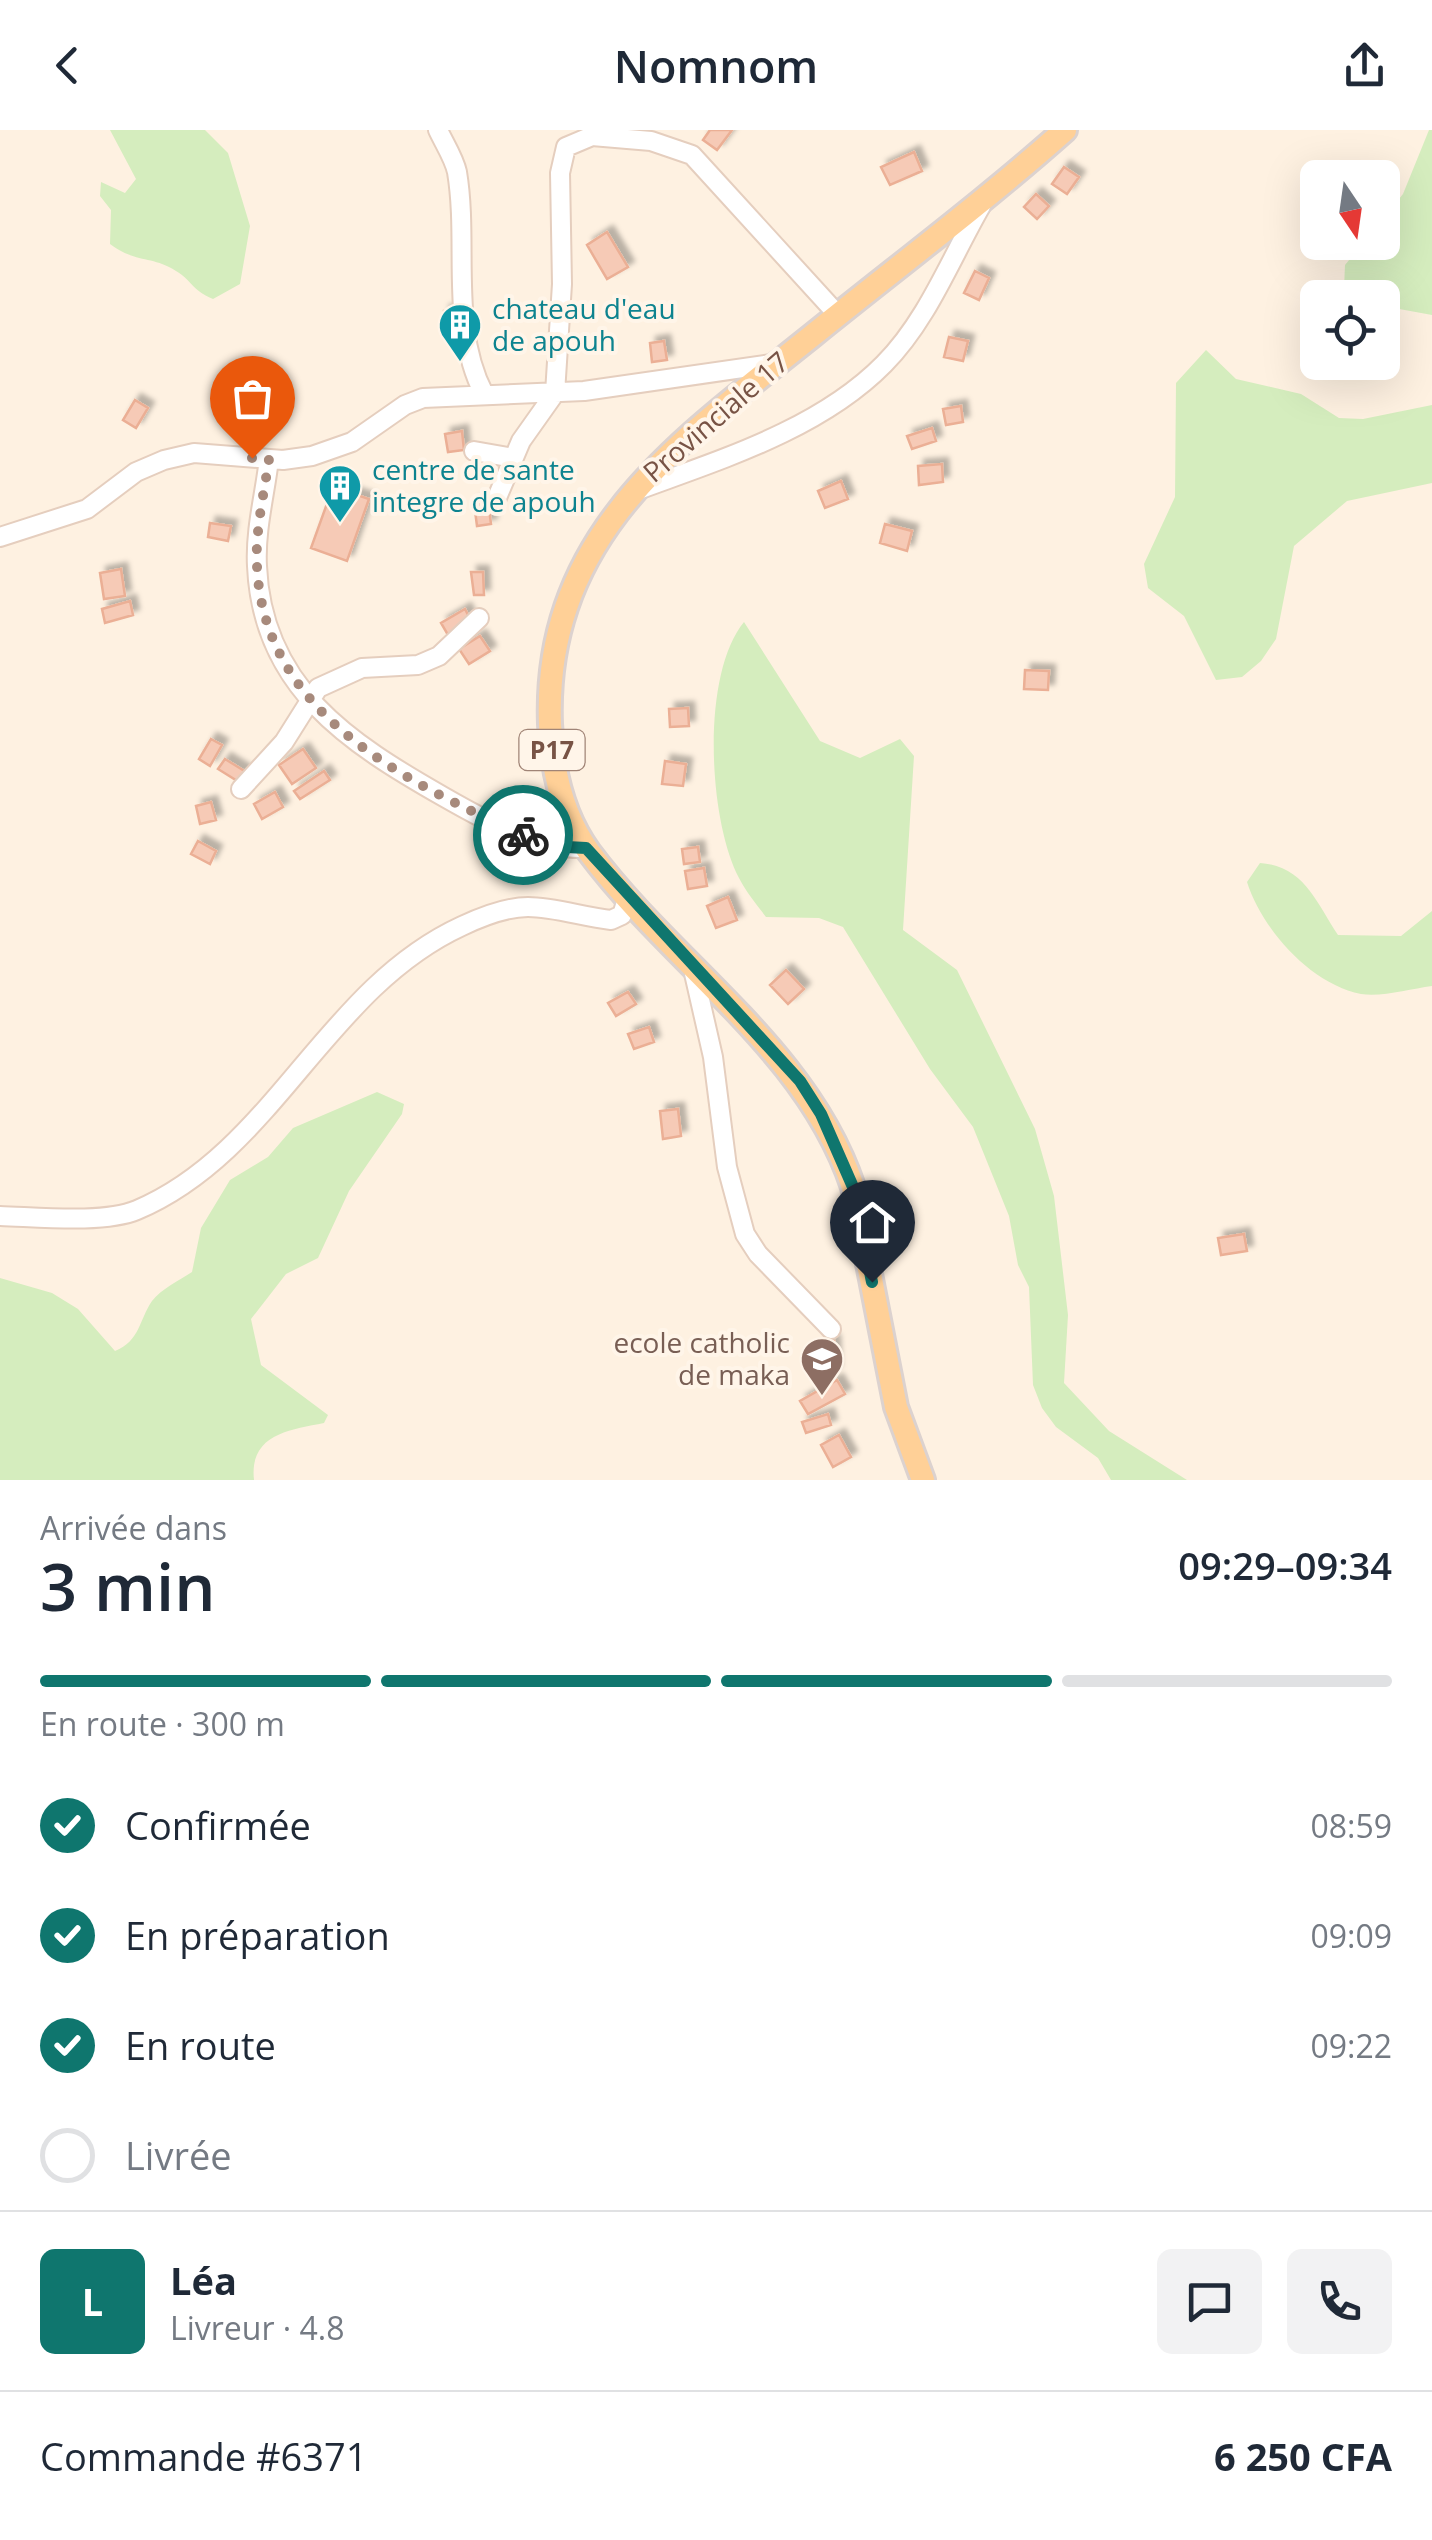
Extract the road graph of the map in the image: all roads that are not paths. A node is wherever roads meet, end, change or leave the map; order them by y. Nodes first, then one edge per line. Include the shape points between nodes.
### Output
1 (438, 130) edge
2 (1065, 130) edge
3 (987, 198) junction
4 (838, 315) junction
5 (778, 363) junction
6 (555, 393) junction
7 (484, 394) junction
8 (474, 451) dead end
9 (512, 458) junction
10 (269, 459) junction
11 (630, 494) junction
12 (496, 500) dead end
13 (0, 537) edge
14 (479, 618) dead end
15 (308, 700) junction
16 (241, 790) dead end
17 (586, 848) junction
18 (628, 896) junction
19 (693, 969) junction
20 (0, 1216) edge
21 (831, 1329) dead end
22 (923, 1480) edge

1 - 7 street via 457,172 461,282
2 - 3 main road, Provinciale 17 / P17
3 - 4 main road, Provinciale 17 / P17
3 - 11 street via 912,329 871,376 733,455
4 - 5 main road, Provinciale 17 / P17
4 - 6 street via 702,162 666,144 583,138 566,146 560,172
5 - 6 street
5 - 11 main road, Provinciale 17 / P17 via 674,448
6 - 7 street
6 - 9 street
7 - 10 street via 415,400 340,448
8 - 9 street
9 - 12 street
10 - 13 street via 180,455 136,472 87,508
10 - 15 street via 258,583 281,660
11 - 17 main road, Provinciale 17 / P17 via 586,560 553,668 554,774
14 - 15 street via 439,656 418,665 362,668 318,688
15 - 16 street via 284,742
15 - 17 street via 369,755 462,807 548,846
17 - 18 main road, Provinciale 17 / P17
18 - 19 main road, Provinciale 17 / P17
18 - 20 street via 622,915 611,920 528,907 483,916 426,944 394,965 327,1032 220,1157 134,1212
19 - 21 street via 745,1234
19 - 22 main road, Provinciale 17 / P17 via 800,1081 842,1154 896,1407

